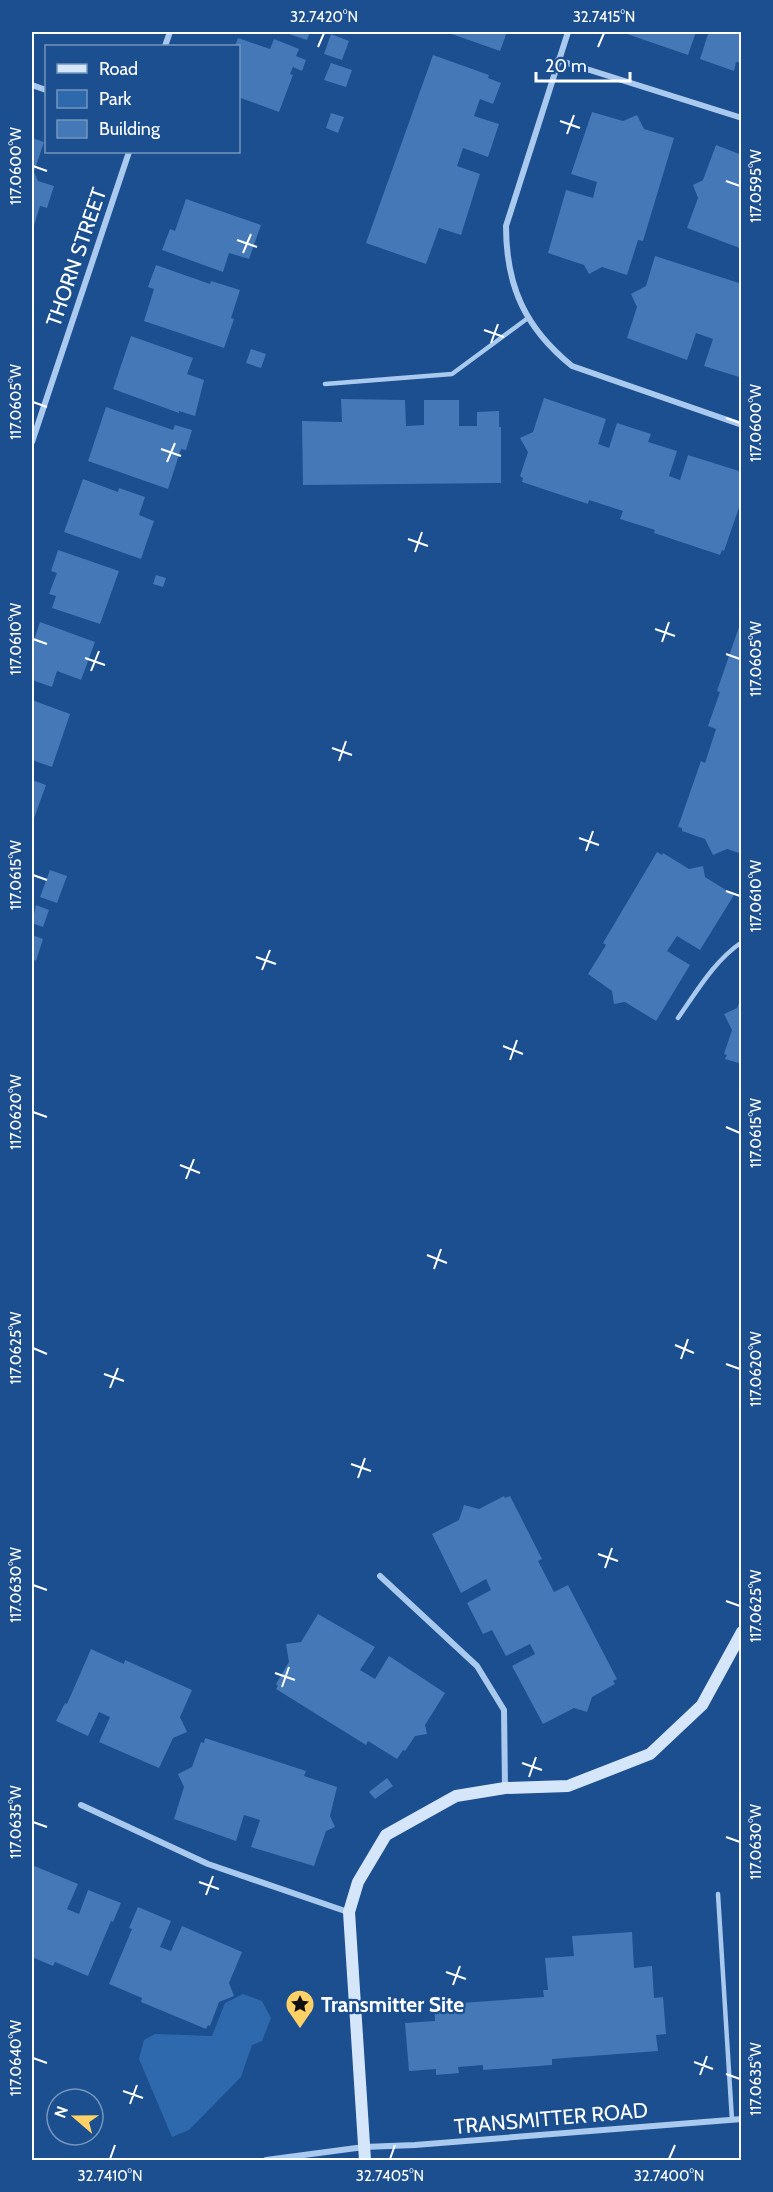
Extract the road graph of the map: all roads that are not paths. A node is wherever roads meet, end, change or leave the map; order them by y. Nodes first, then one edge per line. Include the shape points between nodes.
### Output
1 (568, 32) edge
2 (558, 60) junction
3 (741, 118) edge
4 (129, 153) edge
5 (528, 318) junction
6 (325, 384) dead end
7 (741, 425) edge
8 (32, 442) edge
9 (741, 942) edge
10 (678, 1018) dead end
11 (380, 1576) dead end
12 (741, 1632) edge
13 (506, 1788) junction
14 (81, 1805) dead end
15 (718, 1894) dead end
16 (349, 1912) junction
17 (741, 2119) edge
18 (732, 2120) junction
19 (364, 2147) junction
20 (266, 2160) edge
21 (365, 2160) edge

1 - 2 street
2 - 3 street
2 - 5 street via 506,226 510,274
4 - 8 street, THORN STREET
5 - 6 lane via 452,374
5 - 7 street via 555,352 572,366
9 - 10 lane via 711,970
11 - 13 street via 477,1666 504,1710
12 - 13 street via 702,1705 650,1754 568,1786
13 - 16 street via 456,1796 386,1835 358,1882
14 - 16 street via 208,1863
15 - 18 lane
16 - 19 street
17 - 18 street, TRANSMITTER ROAD
18 - 19 street, TRANSMITTER ROAD
19 - 20 street, TRANSMITTER ROAD
19 - 21 street

